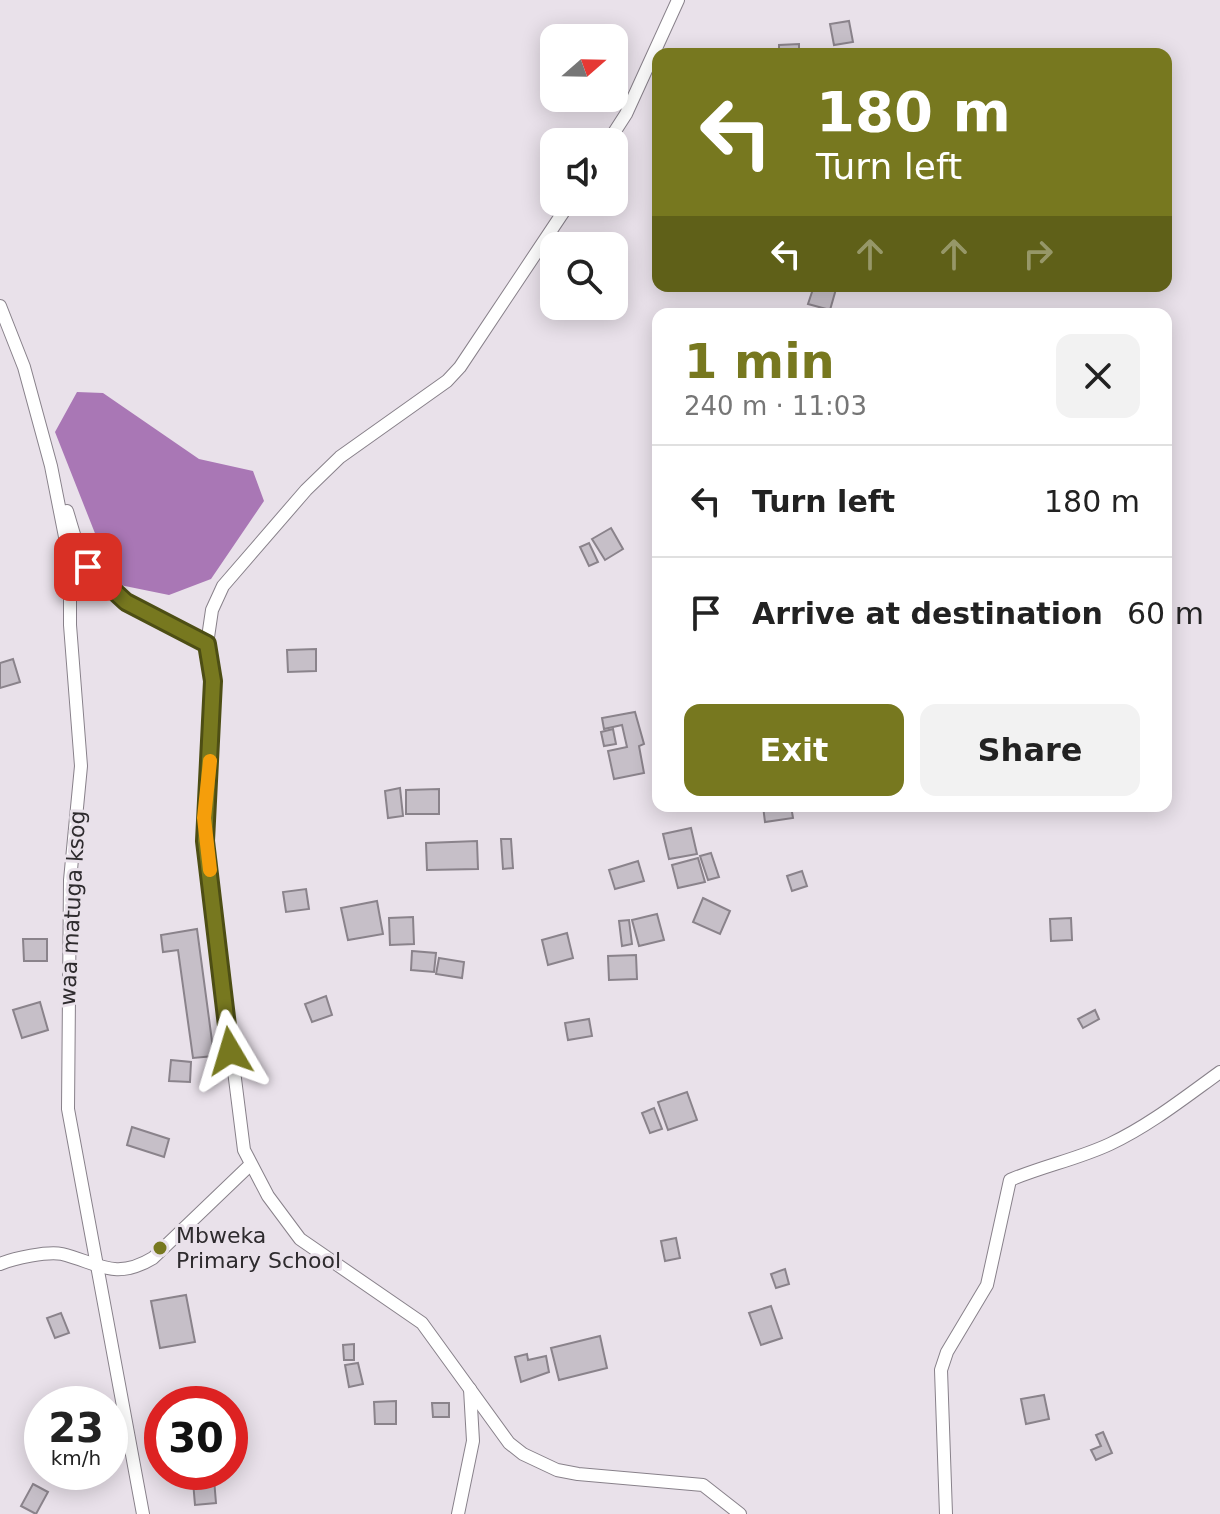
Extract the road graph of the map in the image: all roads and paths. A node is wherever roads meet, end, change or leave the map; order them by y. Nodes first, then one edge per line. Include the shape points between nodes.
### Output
1 (678, 0) edge
2 (656, 48) edge
3 (652, 57) edge
4 (617, 128) edge
5 (561, 216) edge
6 (0, 306) edge
7 (51, 466) junction
8 (207, 644) junction
9 (1220, 1072) edge
10 (249, 1166) junction
11 (0, 1264) edge
12 (97, 1269) junction
13 (470, 1389) junction
14 (143, 1514) edge
15 (458, 1514) edge
16 (740, 1514) edge
17 (946, 1514) edge

1 - 2 street
3 - 4 street
5 - 8 street via 460,367 340,457 223,586 212,610
6 - 7 street, waa matuga ksog via 24,367
7 - 8 street via 83,560 94,574 126,602
7 - 12 street, waa matuga ksog via 70,562 81,766 70,880 68,1109
8 - 10 street via 213,681 205,841 235,1102
9 - 17 street via 1149,1124 1108,1145 1010,1180 987,1285 941,1370
10 - 12 street via 153,1258 136,1267
10 - 13 street via 300,1239 422,1323
11 - 12 street via 60,1253
12 - 14 street, waa matuga ksog
13 - 15 street via 473,1441
13 - 16 street via 509,1443 557,1470 687,1481 703,1485

